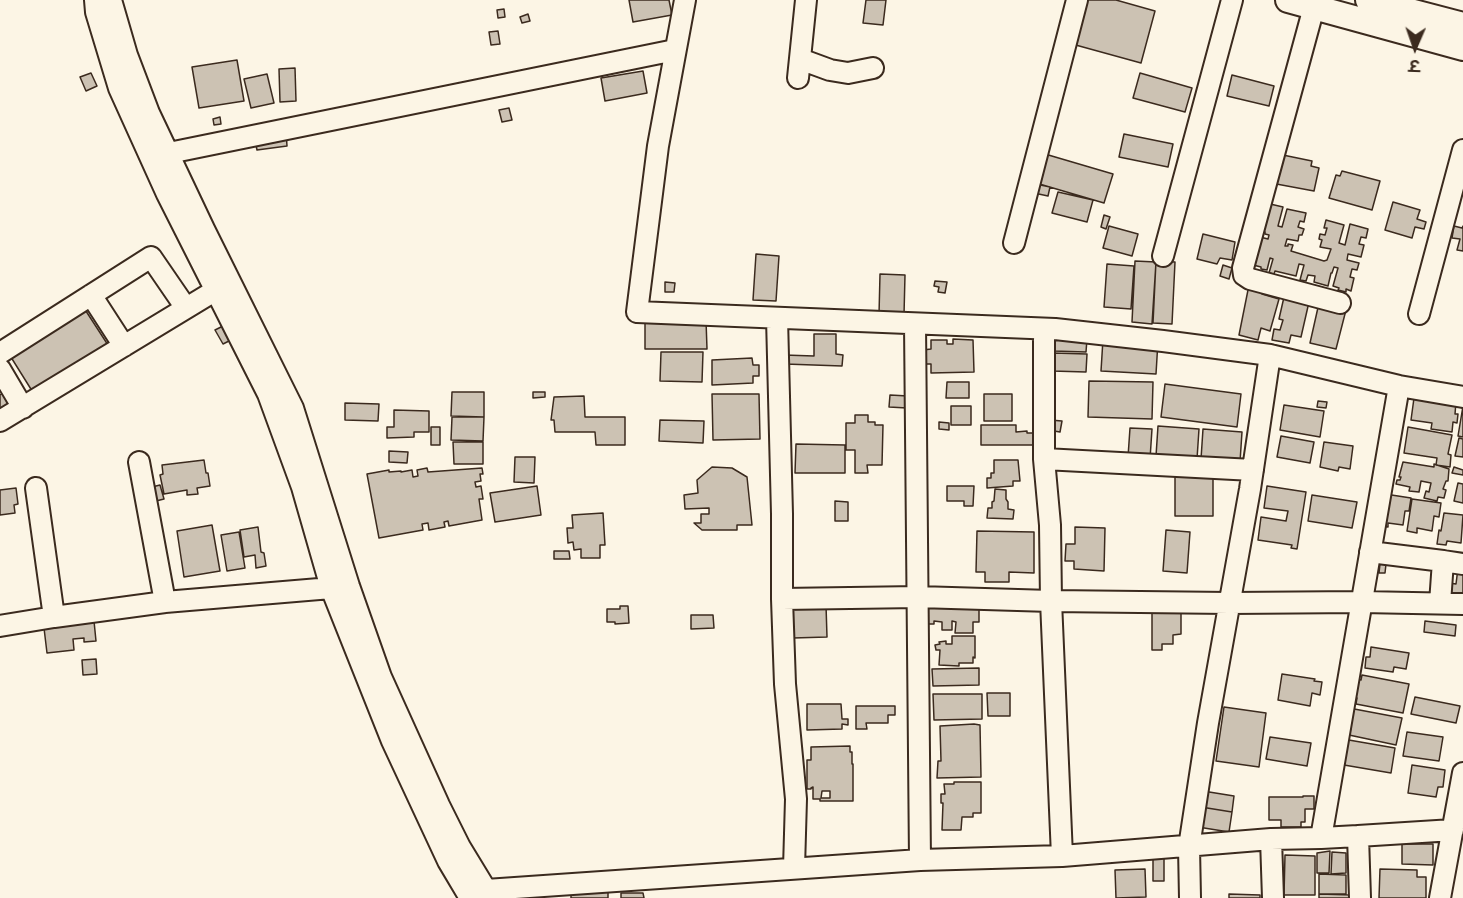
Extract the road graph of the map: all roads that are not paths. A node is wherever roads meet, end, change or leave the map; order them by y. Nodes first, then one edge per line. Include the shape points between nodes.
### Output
1 (95, 0) edge
2 (111, 0) edge
3 (685, 0) edge
4 (806, 0) edge
5 (1077, 0) edge
6 (1232, 0) edge
7 (1288, 0) edge
8 (1368, 0) edge
9 (1314, 7) junction
10 (1463, 25) edge
11 (1463, 48) edge
12 (675, 50) junction
13 (873, 68) dead end
14 (1463, 150) edge
15 (168, 153) junction
16 (170, 179) junction
17 (1014, 243) dead end
18 (1163, 256) dead end
19 (224, 286) junction
20 (91, 295) junction
21 (1340, 303) dead end
22 (186, 308) junction
23 (1419, 314) dead end
24 (777, 318) junction
25 (915, 324) junction
26 (1044, 329) junction
27 (124, 346) junction
28 (0, 353) edge
29 (1270, 355) junction
30 (0, 369) edge
31 (1399, 386) junction
32 (1463, 396) edge
33 (22, 408) junction
34 (0, 421) edge
35 (1044, 459) junction
36 (139, 462) dead end
37 (1253, 470) junction
38 (36, 488) dead end
39 (1370, 552) junction
40 (1443, 561) junction
41 (1463, 564) edge
42 (340, 587) junction
43 (918, 597) junction
44 (782, 599) junction
45 (1051, 601) junction
46 (165, 602) junction
47 (1362, 602) junction
48 (1229, 603) junction
49 (1440, 603) junction
50 (1463, 604) edge
51 (54, 617) junction
52 (0, 626) edge
53 (1463, 773) edge
54 (1453, 830) junction
55 (1358, 836) junction
56 (1321, 838) junction
57 (1270, 839) junction
58 (1189, 847) junction
59 (1062, 856) junction
60 (920, 860) junction
61 (794, 868) junction
62 (482, 895) edge
63 (1190, 898) edge
64 (1273, 898) edge
65 (1360, 898) edge
66 (1440, 898) edge

1 - 16 street via 119,88
2 - 15 street via 127,55
3 - 12 street
4 - 13 street via 799,68 848,73
5 - 17 street
6 - 18 street
7 - 9 main road
8 - 10 main road
9 - 11 main road
9 - 21 street via 1243,268 1250,279
12 - 15 street
12 - 24 street via 658,146 637,312
14 - 23 street
15 - 16 street
16 - 19 street via 204,229
19 - 22 street
19 - 42 street via 293,408 306,476
20 - 22 street via 151,256
20 - 27 street
20 - 28 street
22 - 27 street
24 - 25 street
24 - 44 street
25 - 26 street
25 - 43 street
26 - 29 street
26 - 35 street
27 - 33 street
29 - 31 street
29 - 37 street
30 - 33 street
31 - 32 street
31 - 39 street
33 - 34 street
35 - 37 street
35 - 45 street
36 - 46 street
37 - 48 street
38 - 51 street
39 - 40 street
39 - 47 street
40 - 41 street
40 - 49 street
42 - 46 street
42 - 62 street
43 - 44 street
43 - 45 street
43 - 60 street
44 - 61 street via 796,800
45 - 48 street
45 - 59 street
46 - 51 street
47 - 48 street
47 - 49 street
47 - 56 street
48 - 58 street
49 - 50 street
51 - 52 street
53 - 54 street
54 - 55 street
54 - 66 street
55 - 56 street
55 - 65 street
56 - 57 street
57 - 58 street
57 - 64 street
58 - 59 street
58 - 63 street
59 - 60 street
60 - 61 street
61 - 62 street

